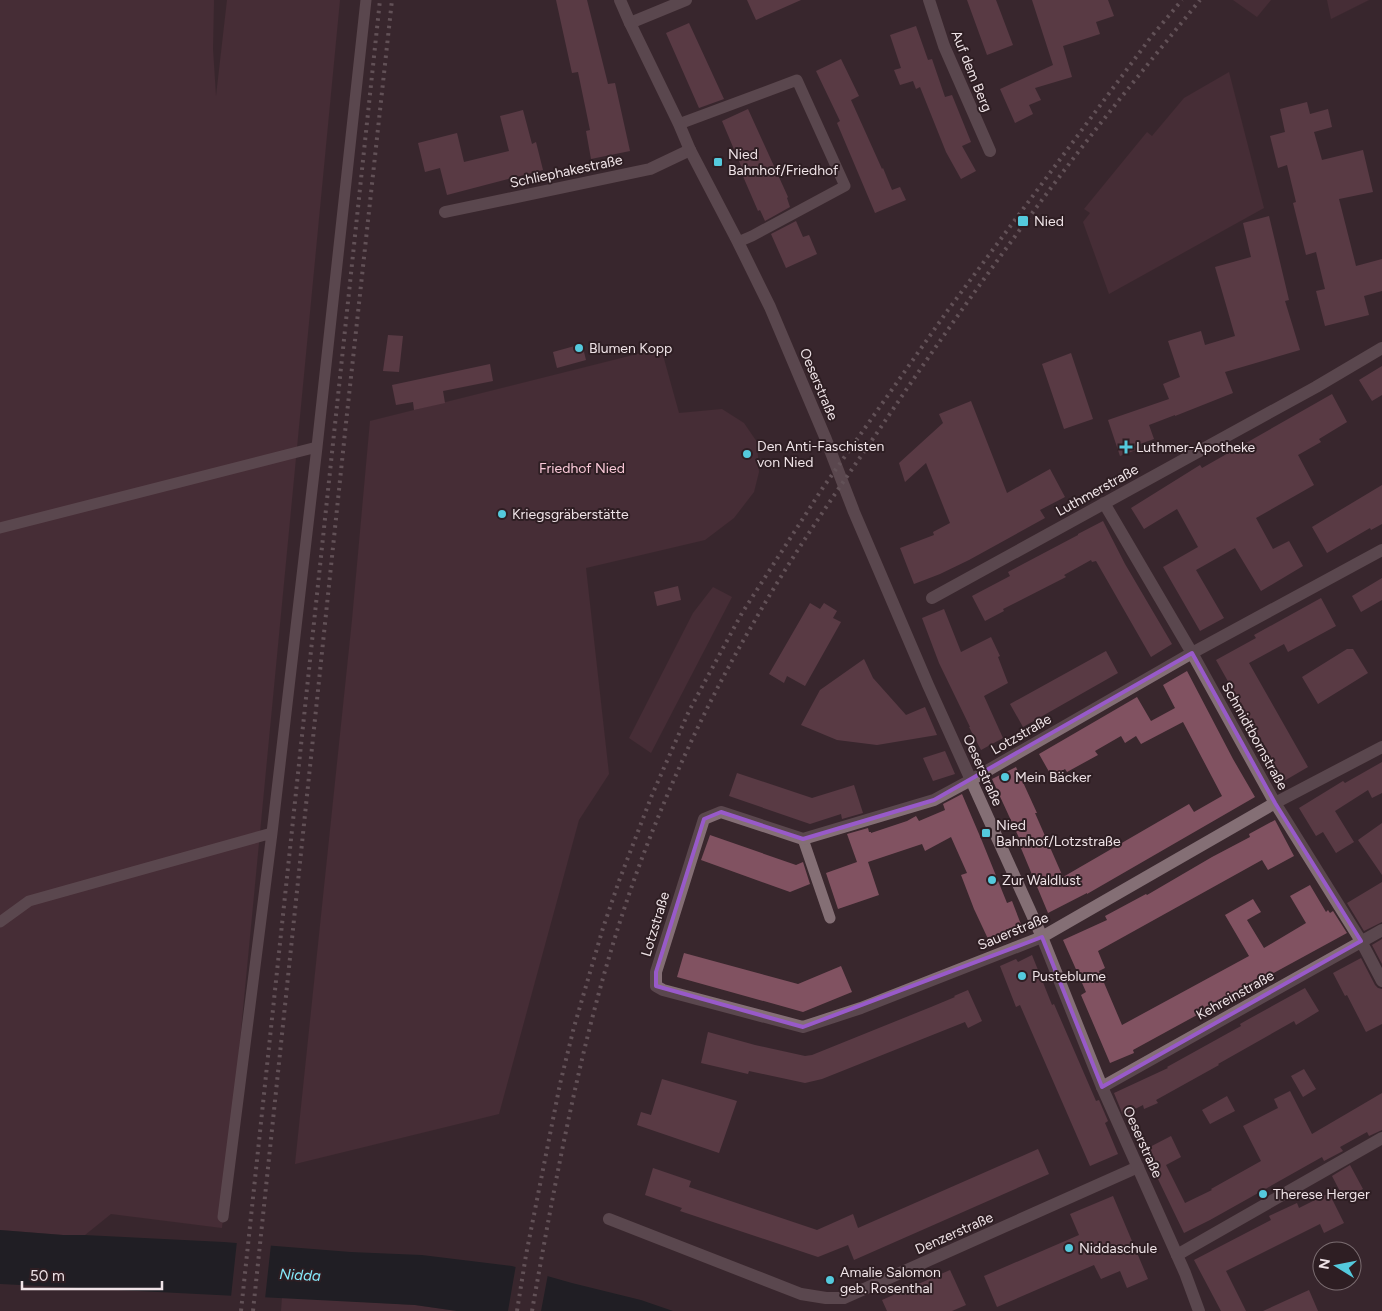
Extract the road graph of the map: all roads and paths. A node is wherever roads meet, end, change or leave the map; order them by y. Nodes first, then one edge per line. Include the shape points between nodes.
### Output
1 (366, 0) edge
2 (620, 0) edge
3 (686, 0) edge
4 (929, 0) edge
5 (630, 23) junction
6 (679, 124) junction
7 (690, 150) junction
8 (990, 152) dead end
9 (445, 212) dead end
10 (738, 242) junction
11 (1382, 348) edge
12 (317, 447) junction
13 (1104, 503) junction
14 (0, 528) edge
15 (1382, 550) edge
16 (932, 598) dead end
17 (1192, 652) junction
18 (1382, 747) edge
19 (971, 780) junction
20 (1275, 803) junction
21 (272, 833) junction
22 (803, 839) junction
23 (830, 918) dead end
24 (0, 922) edge
25 (1382, 930) edge
26 (1042, 938) junction
27 (1361, 942) junction
28 (1382, 981) edge
29 (656, 986) joint
30 (1102, 1087) junction
31 (1382, 1138) edge
32 (1138, 1168) junction
33 (223, 1217) dead end
34 (609, 1219) dead end
35 (1177, 1255) junction
36 (1200, 1311) edge

1 - 12 lane
2 - 5 street, Oeserstraße
3 - 5 street
4 - 8 street, Auf dem Berg via 944,46
5 - 6 street, Oeserstraße
6 - 7 street, Oeserstraße
6 - 10 lane via 797,80 844,186
7 - 9 street, Schliephakestraße via 650,169
7 - 10 street, Oeserstraße
10 - 19 street, Oeserstraße via 778,326
11 - 13 street, Luthmerstraße
12 - 14 lane
12 - 21 lane
13 - 16 street, Luthmerstraße
13 - 17 street, Schmidtbornstraße
15 - 17 street, Lotzstraße
17 - 19 street, Lotzstraße
17 - 20 street, Schmidtbornstraße
18 - 20 street, Sauerstraße
19 - 22 street, Lotzstraße via 934,800
19 - 26 street, Oeserstraße
20 - 26 street, Sauerstraße
20 - 27 street, Schmidtbornstraße
21 - 24 lane via 29,902
21 - 33 lane
22 - 23 lane
22 - 29 street, Lotzstraße via 721,812 704,819 656,972
25 - 27 street, Kehreinstraße
26 - 29 street, Sauerstraße via 803,1027
26 - 30 street, Oeserstraße
27 - 28 street, Schmidtbornstraße
27 - 30 street, Kehreinstraße
30 - 32 street, Oeserstraße
31 - 35 street
32 - 34 street, Denzerstraße via 844,1298 801,1294
32 - 35 street, Oeserstraße
35 - 36 street, Oeserstraße

